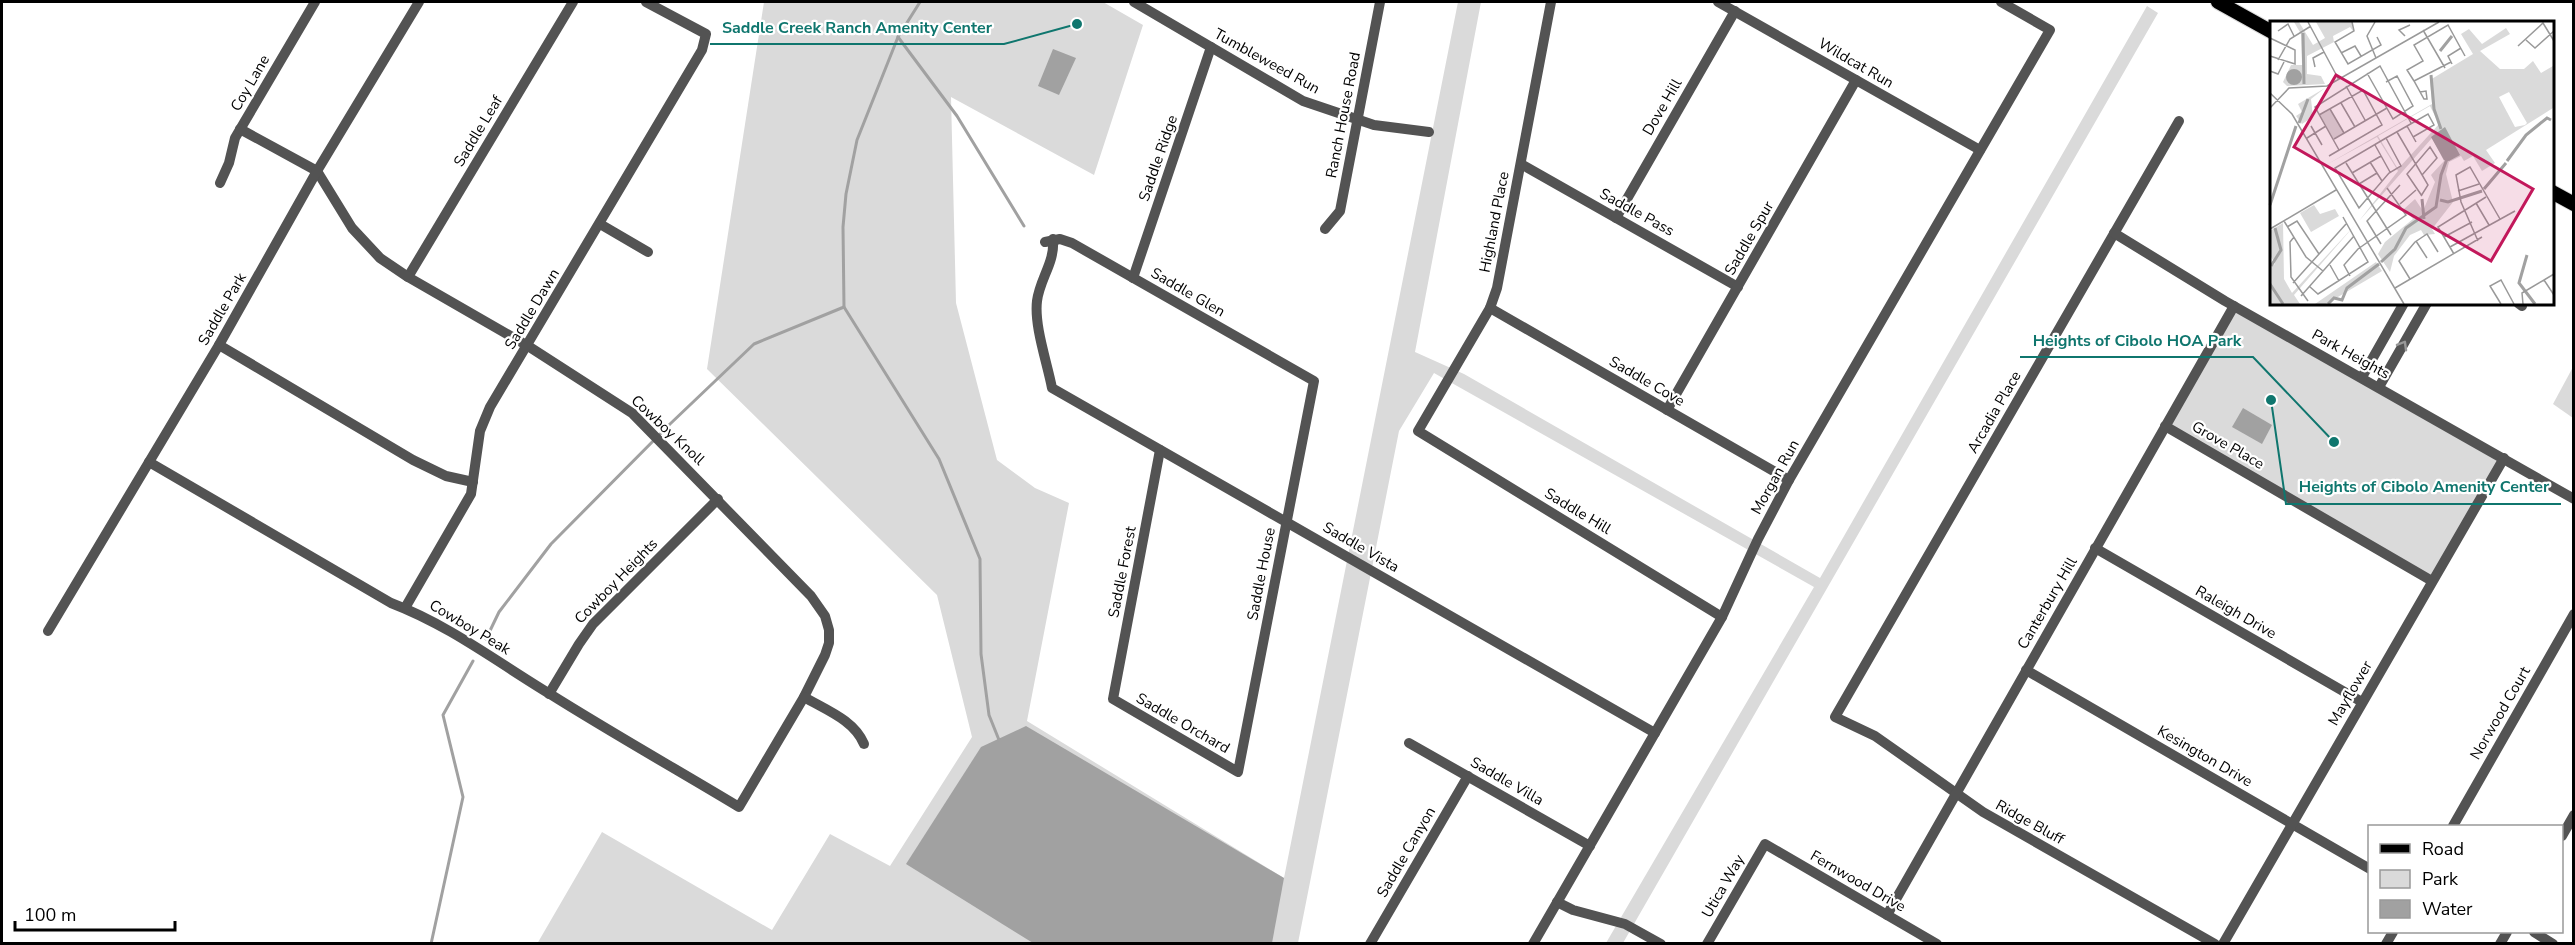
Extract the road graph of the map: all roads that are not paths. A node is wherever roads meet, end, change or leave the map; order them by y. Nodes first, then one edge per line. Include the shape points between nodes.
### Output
1 (315, 2) edge
2 (419, 2) edge
3 (573, 2) edge
4 (646, 2) edge
5 (1134, 2) edge
6 (1380, 2) edge
7 (1551, 2) edge
8 (1718, 2) edge
9 (2002, 2) edge
10 (2218, 2) edge
11 (1735, 11) junction
12 (2270, 31) edge
13 (1211, 47) junction
14 (1856, 80) junction
15 (1358, 120) junction
16 (2179, 121) dead end
17 (240, 129) junction
18 (1429, 132) dead end
19 (1980, 150) junction
20 (1521, 164) junction
21 (317, 171) junction
22 (220, 183) dead end
23 (2554, 193) edge
24 (2574, 204) edge
25 (1616, 218) junction
26 (600, 224) junction
27 (1324, 229) dead end
28 (2114, 233) junction
29 (648, 252) dead end
30 (408, 277) junction
31 (1133, 278) junction
32 (1738, 287) junction
33 (2403, 304) edge
34 (2426, 304) edge
35 (2234, 306) junction
36 (1490, 308) junction
37 (219, 345) junction
38 (528, 346) junction
39 (2362, 377) junction
40 (1314, 381) joint
41 (2379, 387) junction
42 (1052, 388) joint
43 (1667, 410) junction
44 (2165, 426) junction
45 (1418, 431) joint
46 (1160, 450) junction
47 (2504, 458) junction
48 (150, 462) junction
49 (1789, 480) junction
50 (473, 482) junction
51 (718, 499) junction
52 (2574, 499) edge
53 (1286, 522) junction
54 (2095, 548) junction
55 (2432, 580) junction
56 (405, 608) junction
57 (2574, 614) edge
58 (1722, 616) junction
59 (48, 631) dead end
60 (2026, 670) junction
61 (549, 694) junction
62 (804, 697) junction
63 (1113, 699) joint
64 (2362, 702) junction
65 (1835, 717) joint
66 (1656, 733) junction
67 (1409, 743) dead end
68 (864, 744) dead end
69 (1238, 772) joint
70 (1468, 776) junction
71 (1954, 794) junction
72 (740, 807) joint
73 (2574, 814) edge
74 (2292, 823) junction
75 (2453, 825) edge
76 (2563, 834) edge
77 (1765, 844) joint
78 (1590, 846) junction
79 (2368, 868) edge
80 (1557, 902) junction
81 (1887, 915) junction
82 (2536, 933) edge
83 (2551, 943) edge
84 (1370, 944) edge
85 (1533, 944) edge
86 (1660, 944) edge
87 (1707, 944) edge
88 (1937, 944) edge
89 (2215, 944) edge
90 (2223, 944) edge

1 - 17 street, Coy Lane
2 - 21 street, Saddle Park
3 - 30 street, Saddle Leaf
4 - 26 street, Saddle Dawn via 706,34 702,50
5 - 13 street, Tumbleweed Run
6 - 15 street, Ranch House Road
7 - 20 street, Highland Place
8 - 11 street, Wildcat Run
9 - 19 street, Morgan Run via 2050,30
10 - 12 main road
11 - 14 street, Wildcat Run
11 - 25 street, Dove Hill
13 - 15 street, Tumbleweed Run via 1303,101
13 - 31 street, Saddle Ridge
14 - 19 street, Wildcat Run
14 - 32 street, Saddle Spur
15 - 18 street, Tumbleweed Run
15 - 27 street, Ranch House Road via 1340,211
16 - 28 street, Arcadia Place
17 - 21 street, Cowboy Knoll
17 - 22 street, Coy Lane
19 - 49 street, Morgan Run
20 - 25 street, Saddle Pass
20 - 36 street, Highland Place
21 - 30 street, Cowboy Knoll via 352,228 380,258
21 - 37 street, Saddle Park
23 - 24 main road
25 - 32 street, Saddle Pass
26 - 29 street
26 - 38 street, Saddle Dawn
28 - 35 street, Park Heights
28 - 65 street, Arcadia Place
30 - 38 street, Cowboy Knoll
31 - 40 street, Saddle Glen
31 - 42 street, Saddle Glen via 1072,243 1049,241 1052,261 1037,304
32 - 43 street, Saddle Spur
33 - 39 street
41 -> 34 street
35 - 39 street, Park Heights
35 - 44 street, Canterbury Hill
36 - 43 street, Saddle Cove
36 - 45 street, Highland Place
37 - 48 street, Saddle Park
37 - 50 street via 413,460 446,476
38 - 50 street, Saddle Dawn via 484,419
38 - 51 street, Cowboy Knoll via 632,413
39 - 41 street, Park Heights
40 - 53 street, Saddle House
41 - 47 street, Park Heights
42 - 46 street, Saddle Vista
43 - 49 street, Saddle Cove
44 - 54 street, Canterbury Hill
44 - 55 street, Grove Place
45 - 58 street, Saddle Hill
46 - 53 street, Saddle Vista
46 - 63 street, Saddle Forest
47 - 52 street, Park Heights
47 - 55 street, Mayflower
48 - 56 street, Cowboy Peak
48 - 59 street, Saddle Park
49 - 58 street, Morgan Run
50 - 56 street, Saddle Dawn via 466,504
51 - 61 street, Cowboy Heights via 593,624
51 - 62 street, Cowboy Knoll via 811,596 825,616 830,643
53 - 66 street, Saddle Vista
53 - 69 street, Saddle House
54 - 60 street, Canterbury Hill
54 - 64 street, Raleigh Drive
55 - 64 street, Mayflower
56 - 61 street, Cowboy Peak via 449,629
57 - 75 street, Norwood Court
58 - 66 street, Morgan Run
60 - 71 street, Canterbury Hill
60 - 74 street, Kesington Drive
61 - 72 street, Cowboy Peak
62 - 68 street via 847,722 859,732
62 - 72 street, Cowboy Knoll
63 - 69 street, Saddle Orchard
64 - 74 street, Mayflower
65 - 71 street, Ridge Bluff via 1875,736
66 - 78 street, Morgan Run
67 - 70 street, Saddle Villa
70 - 78 street, Saddle Villa
70 - 84 street, Saddle Canyon
71 - 81 street, Canterbury Hill
71 - 89 street, Ridge Bluff
73 - 76 street
74 - 79 street, Kesington Drive
74 - 90 street, Mayflower
77 - 81 street, Fernwood Drive
77 - 87 street, Utica Way
78 - 80 street, Morgan Run
80 - 85 street, Morgan Run
80 - 86 street via 1625,924
81 - 88 street, Fernwood Drive
82 - 83 street

